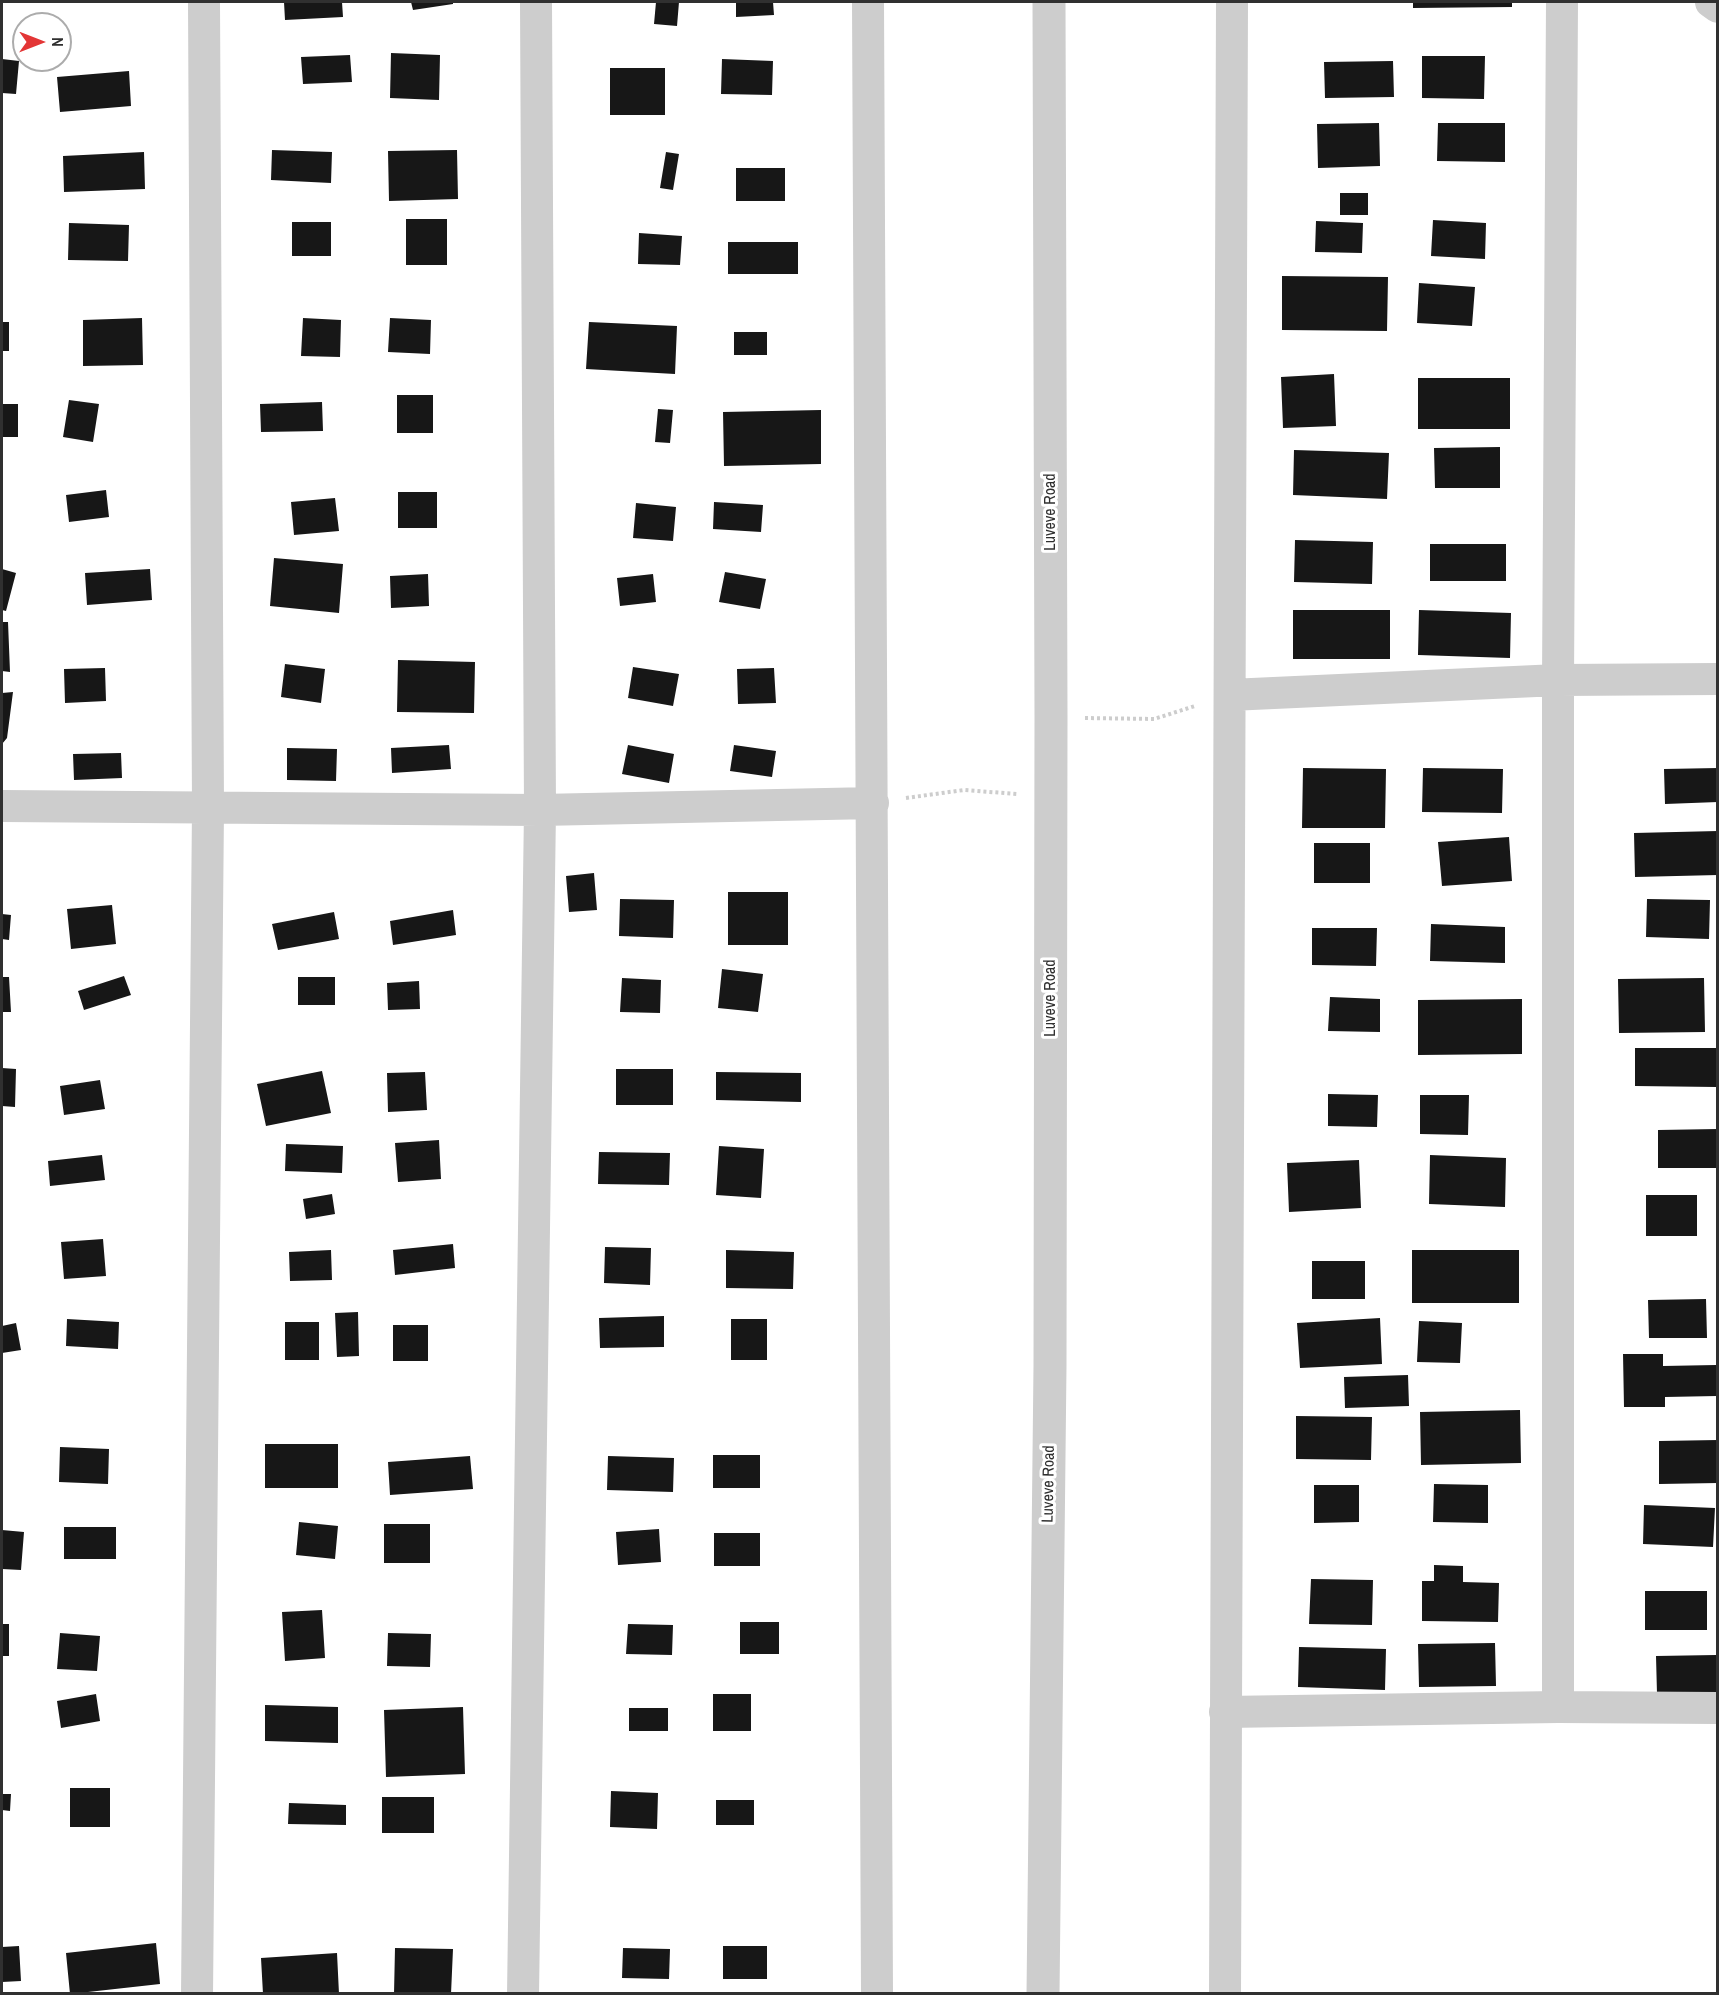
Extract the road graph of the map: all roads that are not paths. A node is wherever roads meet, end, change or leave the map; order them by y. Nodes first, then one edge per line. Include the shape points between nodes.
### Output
1 (204, 2) edge
2 (536, 2) edge
3 (868, 2) edge
4 (1049, 2) edge
5 (1232, 2) edge
6 (1562, 2) edge
7 (1711, 2) edge
8 (1718, 7) edge
9 (1718, 679) edge
10 (1558, 680) junction
11 (1230, 695) junction
12 (873, 802) junction
13 (2, 806) edge
14 (208, 808) junction
15 (540, 810) junction
16 (1558, 1707) junction
17 (1718, 1708) edge
18 (1226, 1712) junction
19 (197, 1994) edge
20 (523, 1994) edge
21 (877, 1994) edge
22 (1043, 1994) edge
23 (1225, 1994) edge

1 - 14 street
2 - 15 street
3 - 12 street
4 - 22 street, Luveve Road via 1050,1366
5 - 11 street
6 - 10 street
7 - 8 street
9 - 10 street
10 - 11 street
10 - 16 street
11 - 18 street
12 - 15 street
12 - 21 street
13 - 14 street
14 - 15 street
14 - 19 street
15 - 20 street
16 - 17 street
16 - 18 street
18 - 23 street

